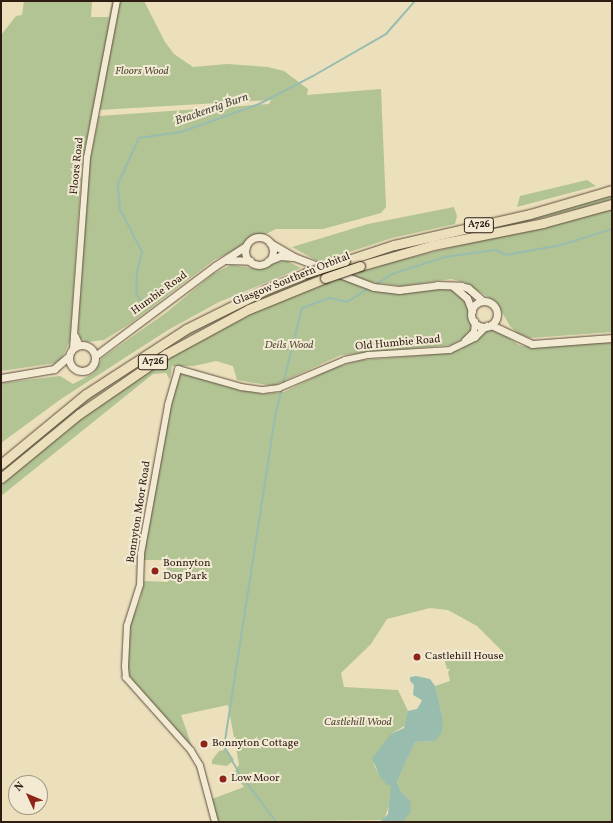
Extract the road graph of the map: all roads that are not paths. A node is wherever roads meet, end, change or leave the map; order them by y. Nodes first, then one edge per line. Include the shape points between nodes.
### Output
1 (117, 1) edge
2 (612, 190) edge
3 (612, 204) edge
4 (270, 243) junction
5 (246, 246) junction
6 (294, 257) junction
7 (225, 260) junction
8 (251, 262) junction
9 (266, 262) junction
10 (451, 285) junction
11 (483, 301) junction
12 (472, 311) junction
13 (497, 315) junction
14 (475, 322) junction
15 (489, 325) junction
16 (511, 333) junction
17 (76, 336) junction
18 (612, 338) edge
19 (107, 344) junction
20 (84, 346) junction
21 (459, 347) junction
22 (73, 349) junction
23 (69, 356) junction
24 (95, 356) junction
25 (54, 369) junction
26 (178, 369) joint
27 (74, 370) junction
28 (1, 378) edge
29 (1, 464) edge
30 (1, 478) edge
31 (215, 822) edge

1 - 17 street, Floors Road via 87,158
2 - 29 highway, Glasgow Southern Orbital / A726, bridge via 530,214 394,245 307,273 260,292 186,328 86,394
3 - 30 highway, Glasgow Southern Orbital / A726, bridge via 543,223 433,245 360,266 249,309 166,354 79,414
4 - 5 street via 263,237 257,237
4 - 6 street
4 - 9 street via 272,253
5 - 7 street, Humbie Road
5 - 8 street via 246,255
6 - 9 street via 280,256
6 - 10 street via 374,287 399,290
7 - 8 street
7 - 19 street, Humbie Road
8 - 9 street
10 - 11 street via 468,288
10 - 12 street via 463,294
11 - 12 street via 476,304
11 - 13 street via 493,304
12 - 14 street
13 - 15 street
13 - 16 street
14 - 15 street
14 - 21 street via 474,332
15 - 16 street
15 - 21 street via 475,338
16 - 18 street via 532,344
17 - 20 street, Floors Road
17 - 22 street, Floors Road
19 - 20 street, Humbie Road
19 - 24 street, Humbie Road
20 - 22 street
20 - 24 street
21 - 26 street, Old Humbie Road via 431,352 368,355 345,360 279,388 263,390 241,387
22 - 23 street
23 - 25 street
23 - 27 street
24 - 27 street via 91,368 83,372
25 - 27 street
25 - 28 street
26 - 31 street, Bonnyton Moor Road via 168,405 141,554 140,585 127,626 125,667 126,678 191,751 200,766

